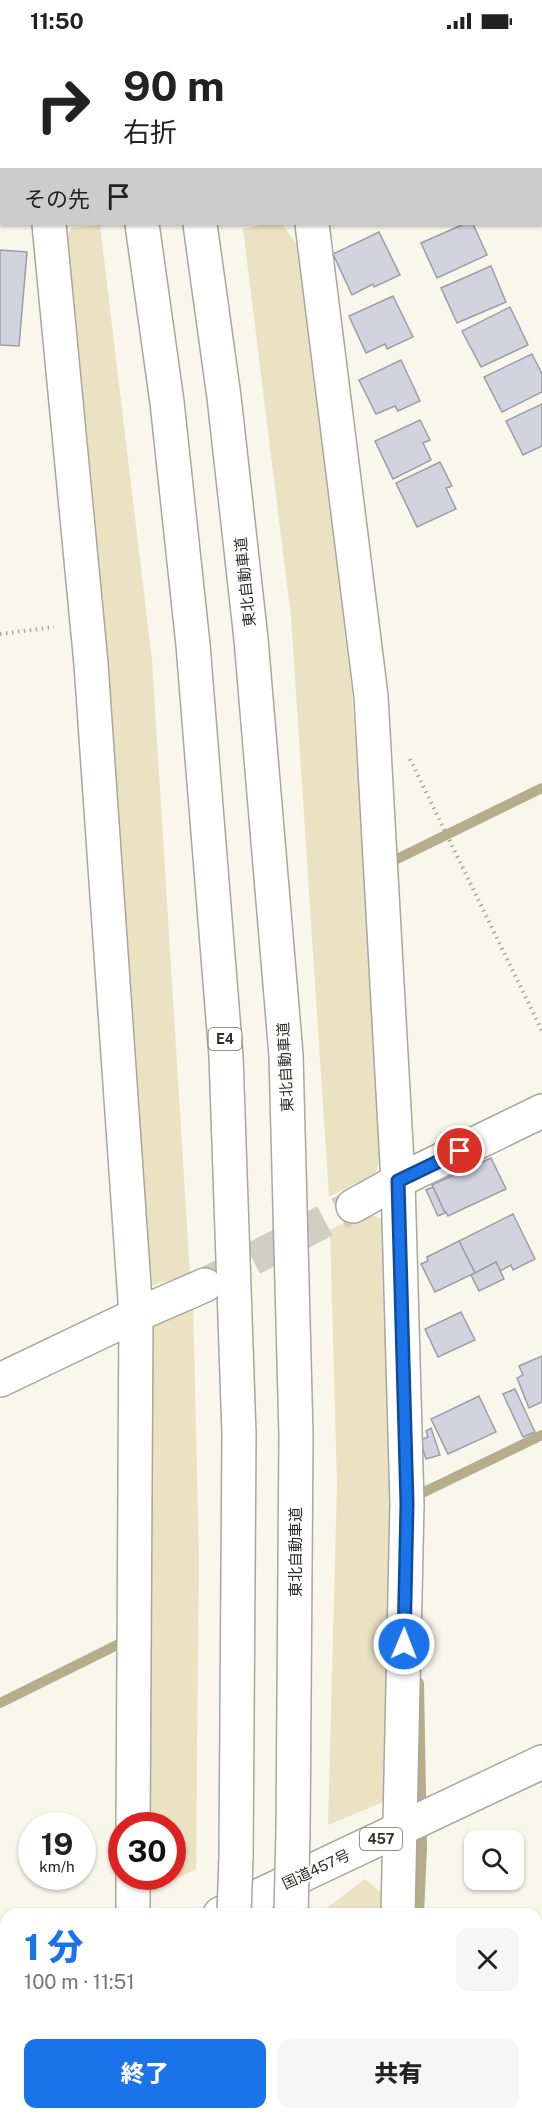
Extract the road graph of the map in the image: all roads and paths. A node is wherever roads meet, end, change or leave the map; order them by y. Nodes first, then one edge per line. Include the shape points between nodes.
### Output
1 (49, 225) edge
2 (142, 225) edge
3 (200, 225) edge
4 (312, 225) edge
5 (87, 622) junction
6 (0, 634) edge
7 (409, 756) dead end
8 (542, 1031) edge
9 (542, 1111) edge
10 (398, 1181) junction
11 (353, 1206) tunnel mouth
12 (205, 1285) tunnel mouth
13 (136, 1315) junction
14 (0, 1380) edge
15 (542, 1762) edge
16 (133, 1812) edge
17 (399, 1830) junction
18 (133, 1890) edge
19 (133, 1908) edge
20 (233, 1908) edge
21 (234, 1908) edge
22 (291, 1908) edge
23 (398, 1908) edge

1 - 5 main road
2 - 21 main road, E4, bridge via 167,402 193,645 226,1056 239,1434
3 - 22 main road, 東北自動車道, bridge via 252,639 286,1055 296,1435
4 - 10 main road via 371,696
5 - 6 path
5 - 13 main road
7 - 8 path
9 - 10 main road
10 - 11 main road
10 - 17 main road via 407,1504
12 - 13 main road
13 - 14 main road
13 - 16 main road
15 - 17 main road, 国道457号 / 457
17 - 20 main road, 国道457号 / 457
17 - 23 main road
18 - 19 main road

